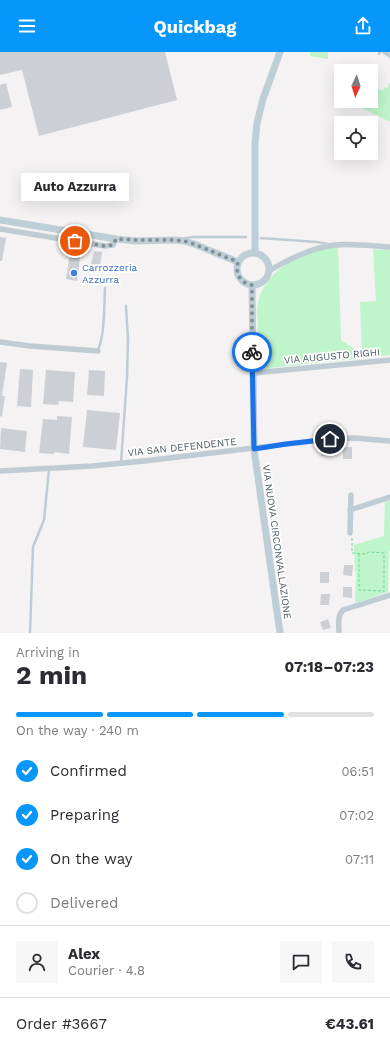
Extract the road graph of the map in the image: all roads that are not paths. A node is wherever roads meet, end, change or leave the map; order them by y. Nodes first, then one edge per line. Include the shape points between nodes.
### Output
1 (280, 52) edge
2 (381, 53) edge
3 (390, 55) edge
4 (0, 220) edge
5 (0, 229) edge
6 (246, 237) dead end
7 (261, 238) dead end
8 (116, 239) junction
9 (173, 240) junction
10 (335, 245) junction
11 (390, 247) edge
12 (254, 252) junction
13 (238, 262) junction
14 (270, 270) junction
15 (252, 285) junction
16 (105, 288) dead end
17 (126, 306) dead end
18 (0, 342) edge
19 (98, 351) joint
20 (390, 360) edge
21 (253, 373) junction
22 (390, 441) edge
23 (254, 449) junction
24 (121, 463) junction
25 (49, 468) junction
26 (0, 471) edge
27 (351, 495) dead end
28 (390, 497) edge
29 (350, 510) junction
30 (350, 532) road end
31 (386, 594) edge
32 (30, 633) edge
33 (280, 633) edge
34 (339, 633) edge

1 - 12 street via 257,123
2 - 3 street
4 - 8 street
5 - 8 street via 105,246 113,245
6 - 9 lane via 193,237
7 - 10 lane
8 - 9 street
9 - 13 street via 194,244
10 - 11 street
10 - 14 street via 307,252
12 - 13 street via 245,254
12 - 14 street via 264,256
13 - 15 street via 239,277
14 - 15 street via 266,279
15 - 21 street, VIA NUOVA CIRCONVALLAZIONE
16 - 19 lane via 102,334
17 - 24 lane via 127,377
18 - 19 street
20 - 21 street, VIA AUGUSTO RIGHI
21 - 23 street, VIA NUOVA CIRCONVALLAZIONE
22 - 23 street, VIA SAN DEFENDENTE via 330,439
23 - 24 street, VIA SAN DEFENDENTE
23 - 33 street, VIA NUOVA CIRCONVALLAZIONE
24 - 25 street, VIA SAN DEFENDENTE
25 - 26 street, VIA SAN DEFENDENTE
25 - 32 lane via 44,520 33,547
27 - 29 street
28 - 29 street
29 - 30 street
31 - 34 street via 343,610 339,615

